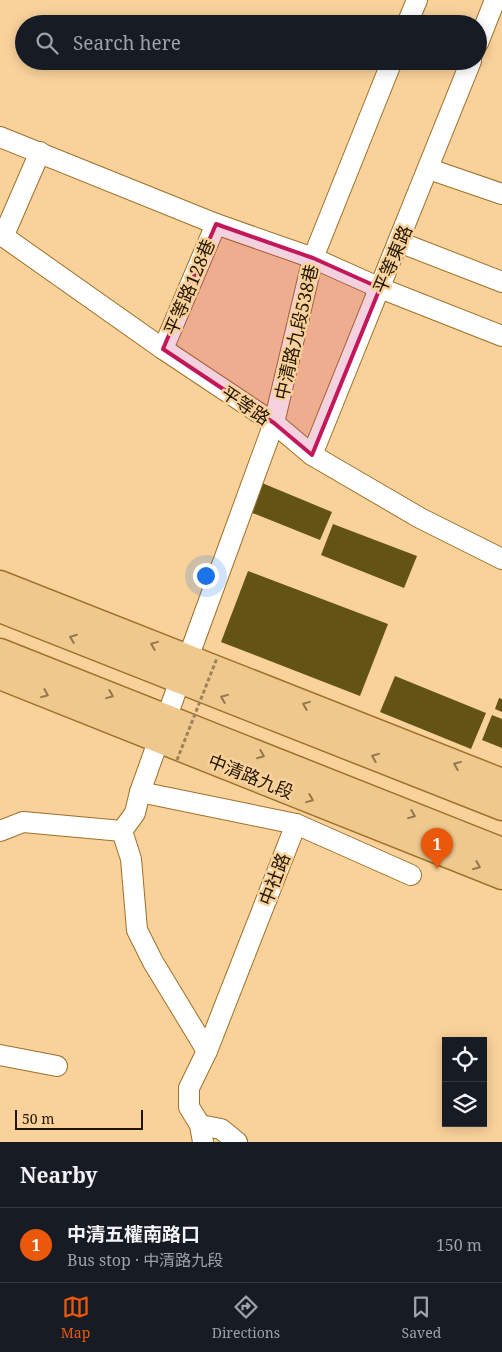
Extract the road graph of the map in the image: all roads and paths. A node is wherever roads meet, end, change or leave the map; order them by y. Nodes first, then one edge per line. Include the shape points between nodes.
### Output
1 (417, 0) edge
2 (495, 0) edge
3 (411, 15) edge
4 (487, 20) edge
5 (388, 70) edge
6 (467, 70) edge
7 (0, 137) edge
8 (40, 152) junction
9 (428, 169) junction
10 (502, 194) edge
11 (216, 224) junction
12 (2, 236) edge
13 (399, 242) junction
14 (313, 258) junction
15 (502, 282) edge
16 (380, 288) junction
17 (502, 336) edge
18 (163, 349) junction
19 (274, 423) junction
20 (312, 455) junction
21 (502, 559) edge
22 (0, 584) edge
23 (0, 609) edge
24 (0, 652) edge
25 (217, 658) dead end
26 (184, 669) junction
27 (0, 676) edge
28 (163, 728) junction
29 (176, 760) dead end
30 (502, 782) edge
31 (140, 792) junction
32 (502, 808) edge
33 (296, 824) junction
34 (0, 831) edge
35 (122, 832) junction
36 (502, 851) edge
37 (412, 875) dead end
38 (502, 876) edge
39 (207, 1051) junction
40 (0, 1055) edge
41 (57, 1066) dead end
42 (201, 1134) edge
43 (237, 1142) edge

1 - 3 street
2 - 4 street
5 - 14 street, 中清路九段538巷
6 - 9 street, 平等東路
7 - 8 street
8 - 11 street
8 - 12 street
9 - 10 street
9 - 13 street, 平等東路
11 - 14 street
11 - 18 street, 平等路128巷
12 - 18 street, 平等路
13 - 15 street
13 - 16 street, 平等東路
14 - 16 street
14 - 19 street, 中清路九段538巷
16 - 17 street
16 - 20 street, 平等東路
18 - 19 street, 平等路
19 - 20 street, 平等路
19 - 26 street, 中清路九段538巷
20 - 21 street, 平等路 via 420,518
26 -> 22 main road
26 -> 23 main road
24 -> 28 main road, 中清路九段
25 - 29 path, bridge
26 - 28 street, 中清路九段538巷
30 -> 26 main road
32 -> 26 main road
27 -> 28 main road, 中清路九段
28 - 31 street, 中清路九段538巷
28 -> 36 main road, 中清路九段
28 -> 38 main road, 中清路九段
31 - 33 street
31 - 35 street, 中清路九段538巷 via 135,813
33 - 37 street
33 - 39 street, 中社路
34 - 35 street via 23,822
35 - 39 street via 131,859 137,930
39 - 42 street, 中社路 via 189,1088 189,1107
40 - 41 street
42 - 43 street, 中社路 via 221,1129

